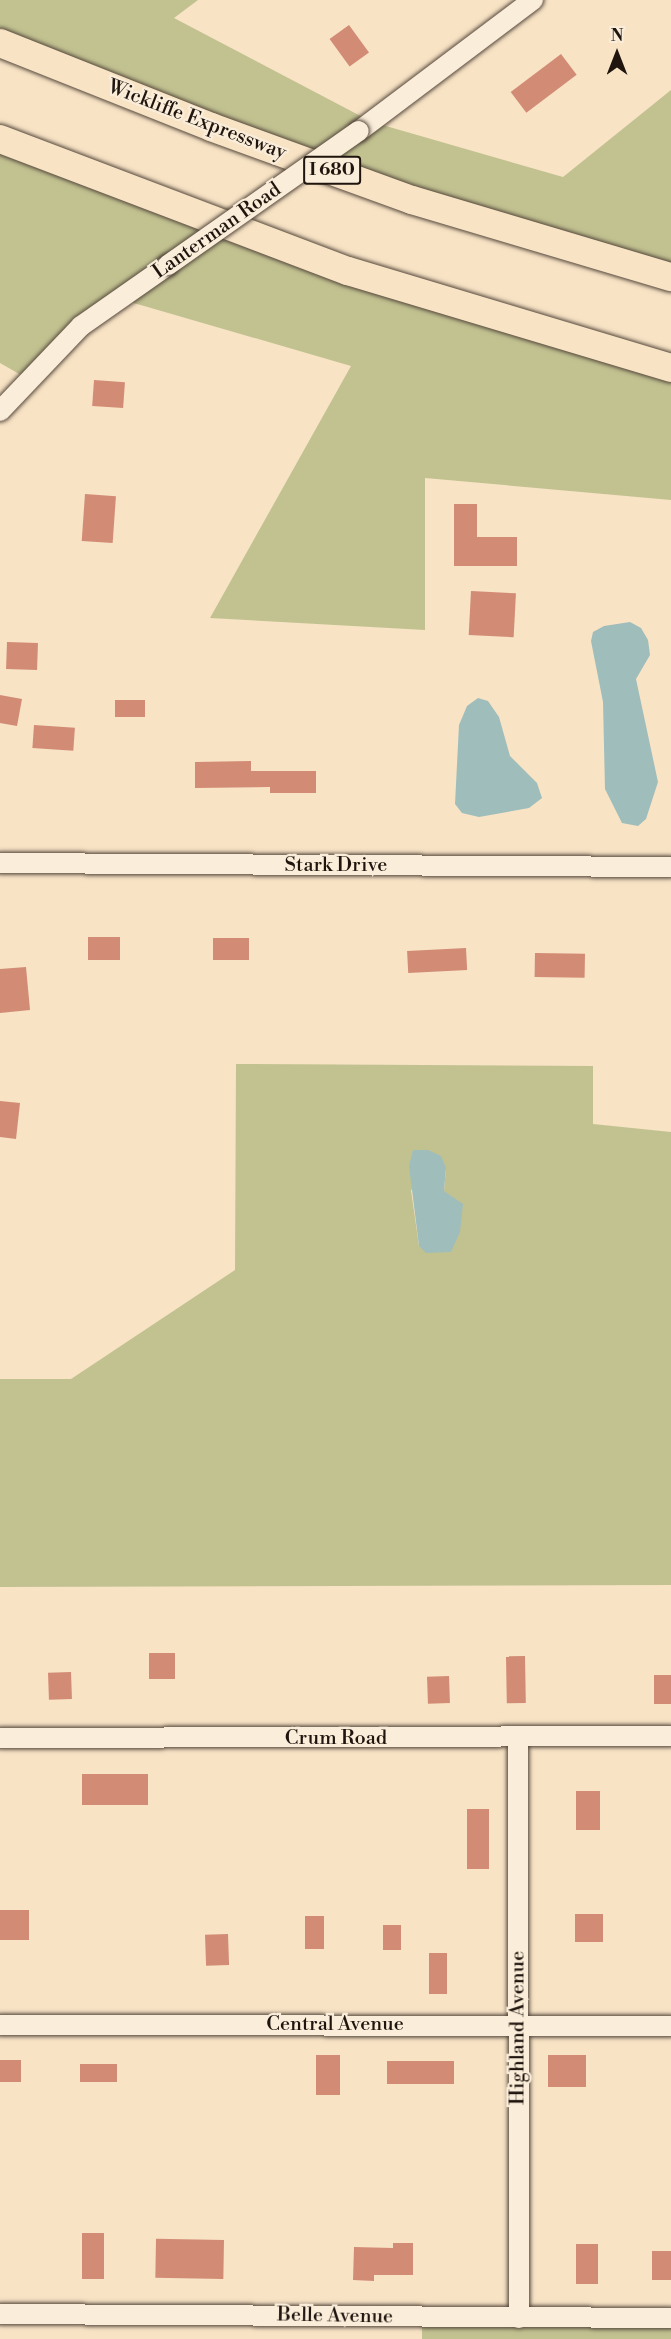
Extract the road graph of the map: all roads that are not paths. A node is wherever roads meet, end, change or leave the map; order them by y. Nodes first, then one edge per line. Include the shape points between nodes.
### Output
1 (533, 0) edge
2 (0, 43) edge
3 (0, 139) edge
4 (671, 277) edge
5 (671, 368) edge
6 (0, 411) edge
7 (0, 863) edge
8 (671, 867) edge
9 (671, 1736) edge
10 (518, 1737) junction
11 (0, 1738) edge
12 (0, 2025) edge
13 (518, 2025) junction
14 (671, 2026) edge
15 (0, 2314) edge
16 (519, 2318) junction
17 (671, 2318) edge

1 - 6 street, Lanterman Road, bridge via 359,131 81,326
2 - 4 highway, Wickliffe Expressway / I 680 via 211,127 412,200
3 - 5 highway via 348,271 570,341
7 - 8 street, Stark Drive
9 - 10 street, Crum Road
10 - 11 street, Crum Road
10 - 13 street, Highland Avenue
12 - 13 street, Central Avenue
13 - 14 street, Central Avenue
13 - 16 street, Highland Avenue
15 - 16 street, Belle Avenue
16 - 17 street, Belle Avenue

